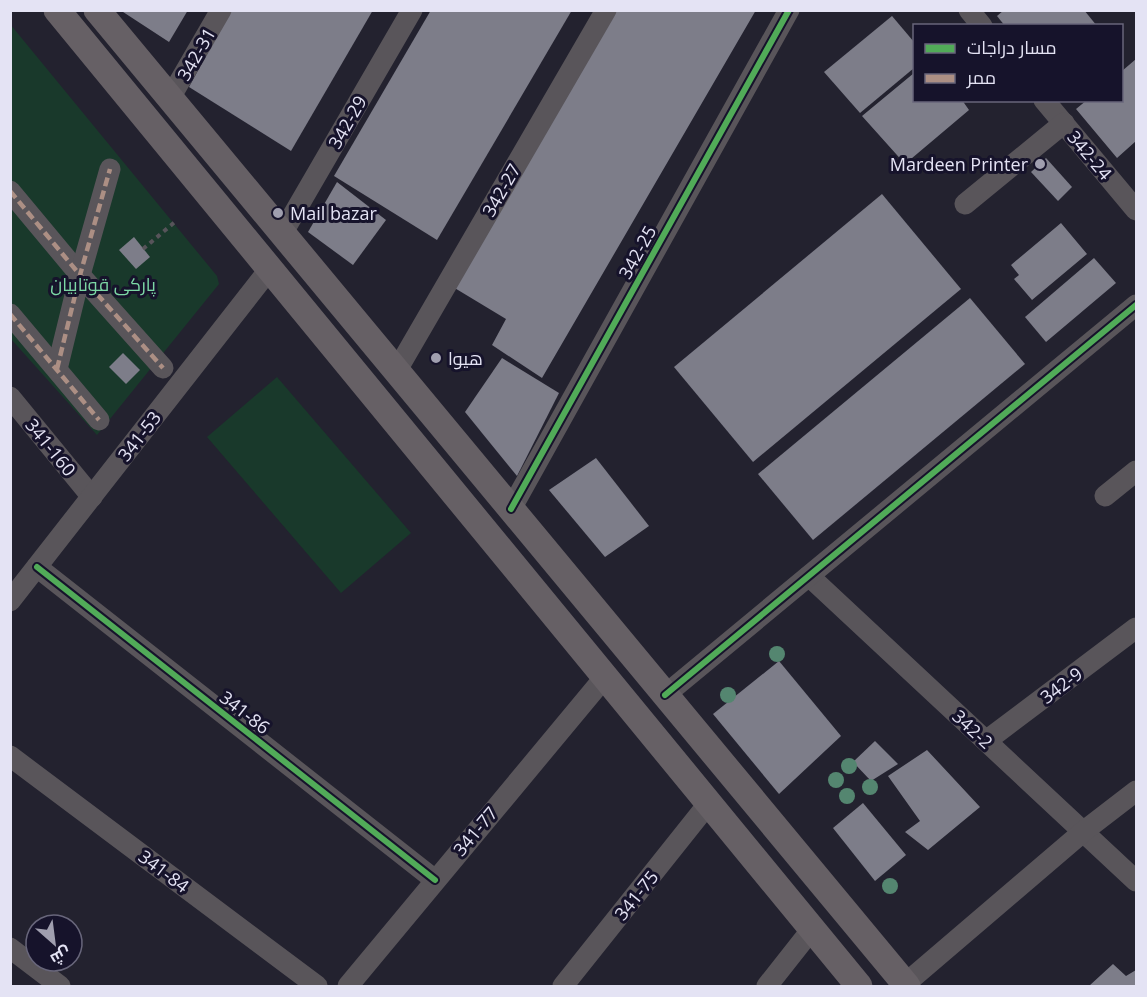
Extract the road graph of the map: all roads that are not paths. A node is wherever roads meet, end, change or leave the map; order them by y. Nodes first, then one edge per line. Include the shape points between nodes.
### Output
1 (57, 10) edge
2 (97, 10) edge
3 (221, 10) edge
4 (412, 10) edge
5 (606, 10) edge
6 (789, 10) edge
7 (969, 10) edge
8 (980, 24) edge
9 (170, 98) junction
10 (1046, 102) edge
11 (1064, 123) junction
12 (110, 169) dead end
13 (10, 190) edge
14 (965, 204) dead end
15 (1137, 210) edge
16 (282, 234) junction
17 (268, 271) junction
18 (80, 275) junction
19 (1135, 309) edge
20 (10, 314) edge
21 (163, 368) dead end
22 (57, 369) junction
23 (397, 370) junction
24 (10, 396) edge
25 (99, 420) dead end
26 (1137, 471) edge
27 (1105, 496) dead end
28 (92, 497) junction
29 (511, 509) junction
30 (37, 567) junction
31 (809, 576) junction
32 (10, 601) edge
33 (1137, 628) edge
34 (604, 678) junction
35 (665, 695) junction
36 (986, 741) junction
37 (10, 756) edge
38 (1137, 791) edge
39 (708, 804) junction
40 (1084, 831) junction
41 (435, 880) junction
42 (1137, 881) edge
43 (812, 930) junction
44 (10, 948) edge
45 (906, 985) edge
46 (60, 987) edge
47 (317, 987) edge
48 (348, 987) edge
49 (563, 987) edge
50 (767, 987) edge
51 (859, 987) edge

1 - 17 main road
2 - 9 main road
3 - 9 street, 342-31
4 - 16 street, 342-29
5 - 23 street, 342-27
6 - 29 street, 342-25
7 - 8 street
9 - 16 main road
10 - 11 street, 342-24
11 - 14 street
11 - 15 street, 342-24
12 - 18 street
13 - 18 street
16 - 23 main road
17 - 28 street, 341-53
17 - 34 main road
18 - 21 street
18 - 22 street
19 - 31 street
20 - 22 street
22 - 25 street
23 - 29 main road
24 - 28 street, 341-160
26 - 27 street
28 - 30 street, 341-53
29 - 35 main road
30 - 32 street, 341-53
30 - 41 street, 341-86
31 - 35 street
31 - 36 street, 342-2
33 - 36 street, 342-9
34 - 39 main road
34 - 41 street, 341-77
35 - 45 main road
36 - 40 street, 342-2
37 - 47 street, 341-84
38 - 40 street
39 - 43 main road
39 - 49 street, 341-75
40 - 42 street, 342-2
40 - 45 street
41 - 48 street, 341-77
43 - 50 street
43 - 51 main road
44 - 46 street

